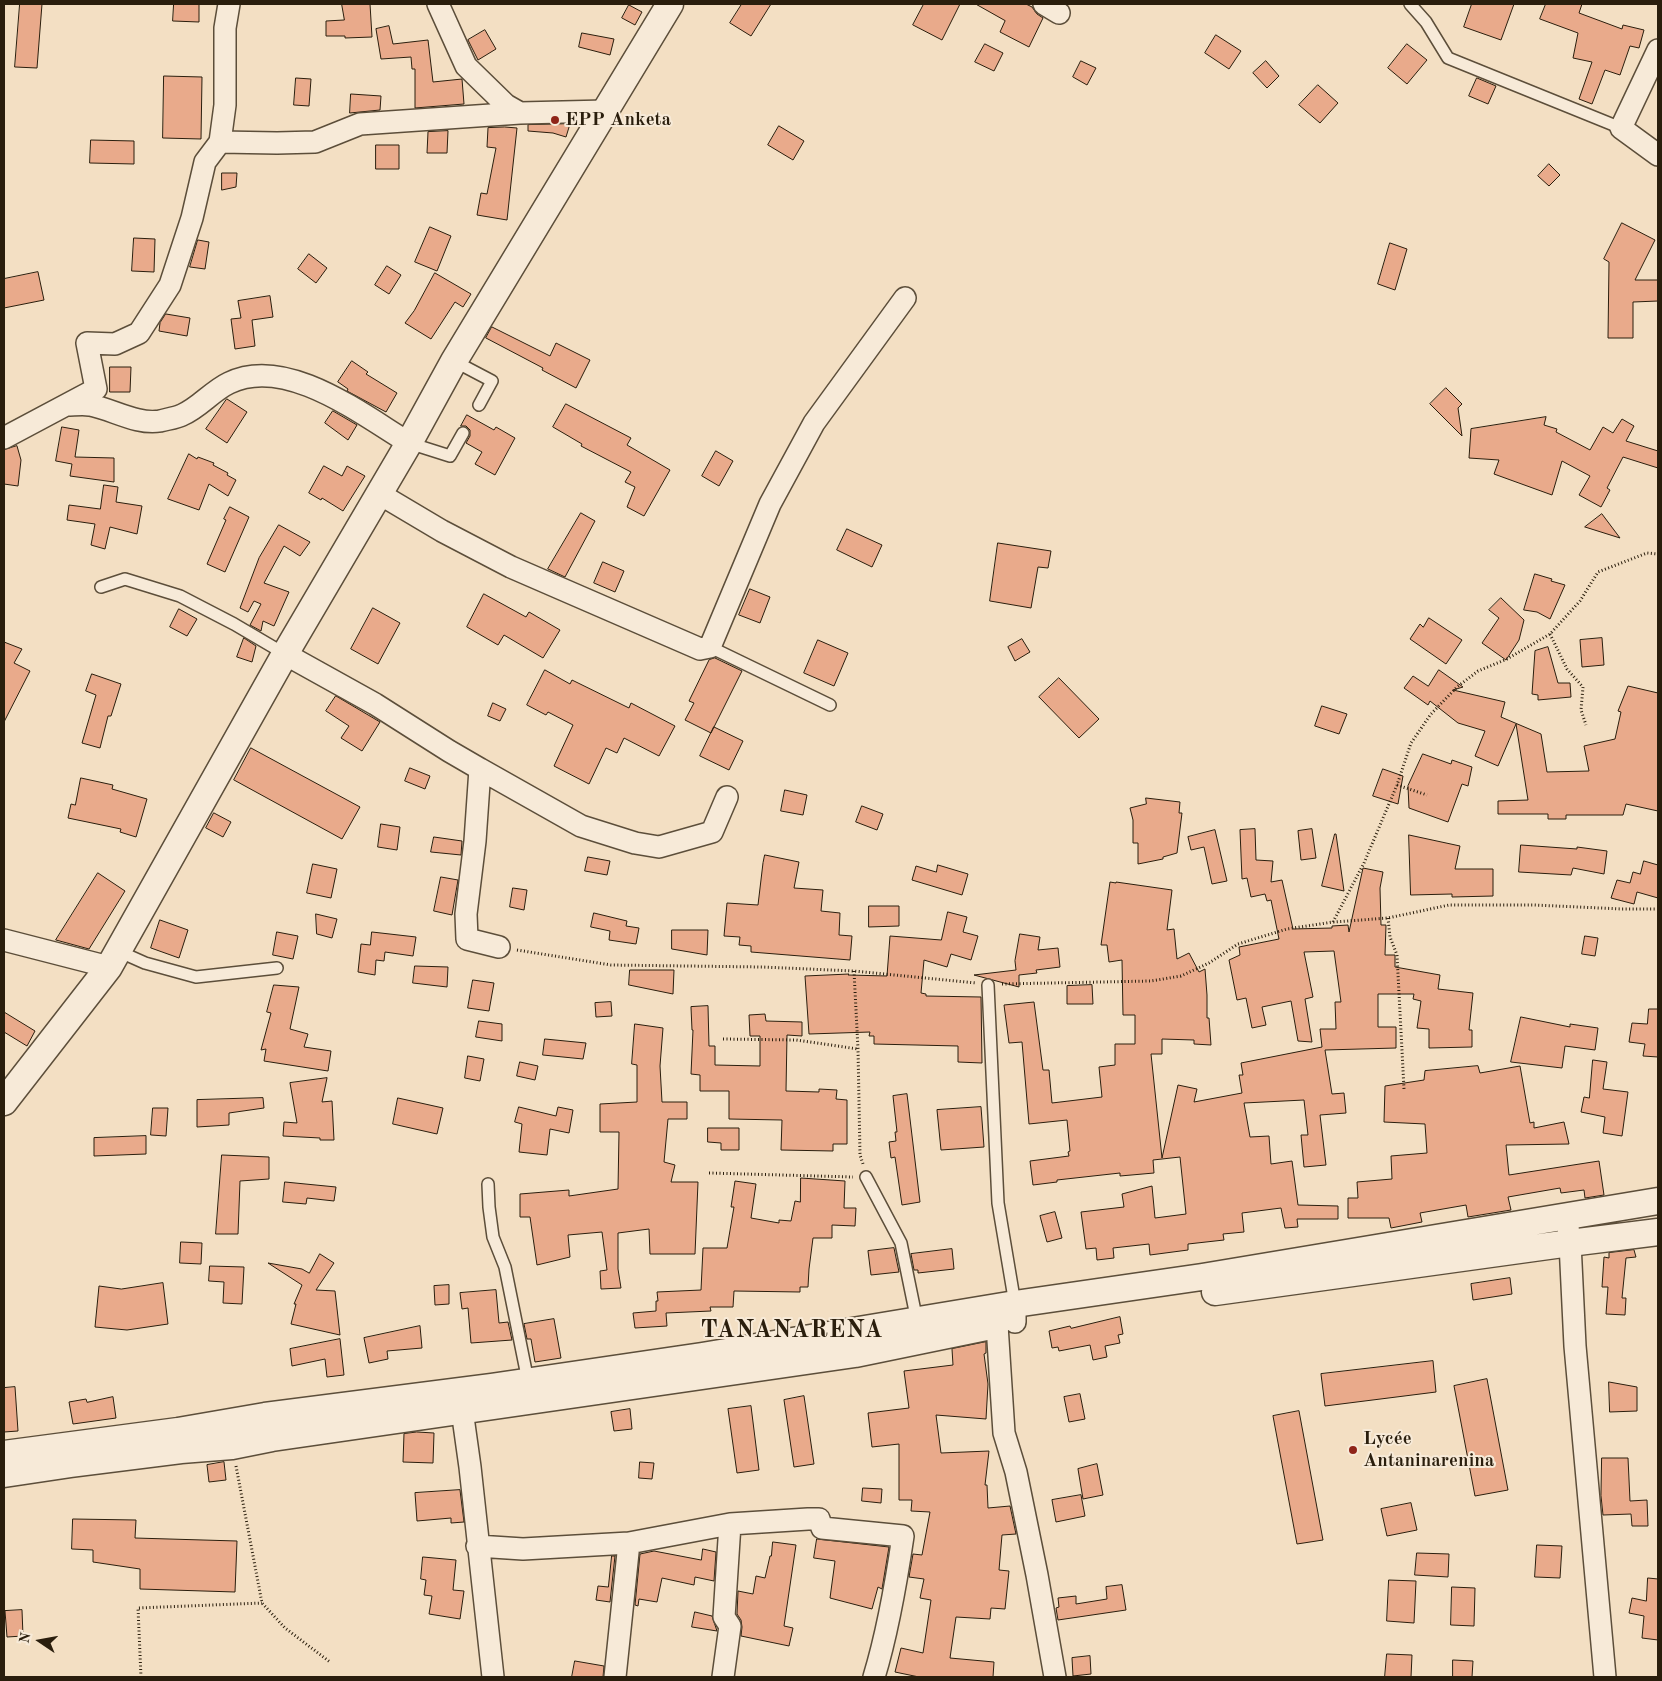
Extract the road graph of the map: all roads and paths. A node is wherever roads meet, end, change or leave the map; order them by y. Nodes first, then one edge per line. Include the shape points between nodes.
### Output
1 (229, 4) edge
2 (438, 4) edge
3 (670, 4) edge
4 (1410, 4) edge
5 (1658, 50) edge
6 (606, 111) junction
7 (520, 113) junction
8 (1621, 128) junction
9 (220, 142) junction
10 (1658, 154) edge
11 (905, 298) dead end
12 (454, 361) junction
13 (67, 405) junction
14 (479, 405) dead end
15 (463, 433) dead end
16 (4, 438) edge
17 (409, 443) junction
18 (378, 493) junction
19 (1658, 554) edge
20 (101, 587) dead end
21 (1550, 634) junction
22 (710, 646) junction
23 (284, 654) junction
24 (830, 705) dead end
25 (1586, 725) dead end
26 (480, 769) junction
27 (1396, 785) junction
28 (1427, 795) dead end
29 (727, 797) dead end
30 (1658, 909) edge
31 (1388, 918) junction
32 (1333, 922) junction
33 (4, 940) edge
34 (499, 947) joint
35 (114, 959) junction
36 (276, 968) dead end
37 (854, 971) junction
38 (988, 985) junction
39 (723, 1039) dead end
40 (858, 1048) junction
41 (1404, 1090) dead end
42 (4, 1102) edge
43 (709, 1174) dead end
44 (866, 1177) junction
45 (488, 1184) dead end
46 (1658, 1201) edge
47 (1566, 1216) junction
48 (1658, 1232) edge
49 (1570, 1243) junction
50 (1202, 1286) junction
51 (1009, 1317) junction
52 (916, 1321) junction
53 (854, 1342) junction
54 (703, 1365) junction
55 (528, 1381) junction
56 (494, 1396) junction
57 (462, 1410) junction
58 (179, 1440) junction
59 (232, 1446) junction
60 (4, 1454) edge
61 (70, 1454) junction
62 (4, 1474) edge
63 (730, 1524) junction
64 (629, 1543) junction
65 (478, 1546) junction
66 (262, 1603) junction
67 (330, 1662) dead end
68 (141, 1677) edge
69 (493, 1677) edge
70 (615, 1677) edge
71 (723, 1677) edge
72 (874, 1677) edge
73 (1055, 1677) edge
74 (1605, 1677) edge

1 - 9 street via 225,28 225,105
2 - 7 street via 466,66 506,105
3 - 6 street
4 - 8 lane via 1426,22 1448,58
5 - 8 street
6 - 7 street
6 - 12 street
7 - 9 street via 360,124 315,142
8 - 10 street
9 - 13 street via 205,162 192,218 170,285 139,333 115,344 87,343 96,389
11 - 22 street via 814,423 770,504
12 - 14 lane via 492,381
12 - 17 street
13 - 16 street
13 - 17 street via 88,405 157,421 182,415 228,383 245,377 270,376 297,380
15 - 17 lane via 450,456
17 - 18 street
18 - 22 street via 442,532 511,567 700,649
18 - 23 street
19 - 21 path via 1646,553 1598,572 1580,601
20 - 23 lane via 125,578 180,596
21 - 25 path via 1567,669 1583,687 1581,710
21 - 27 path via 1507,659 1478,671 1430,714 1411,743
22 - 24 lane
23 - 26 street via 376,704
23 - 35 street
26 - 29 street via 581,826 634,843 659,847 712,832
26 - 34 street via 466,914 467,939
27 - 28 path
27 - 32 path via 1364,863
30 - 31 path via 1449,905
31 - 32 path
31 - 41 path via 1390,937 1397,955
32 - 38 path via 1287,929 1238,944 1181,976 1151,981
33 - 35 street
34 - 37 path via 611,965
35 - 36 lane via 145,963 196,977
35 - 42 street
37 - 38 path
37 - 40 path
38 - 51 lane via 998,1203
39 - 40 path via 796,1040
40 - 44 path via 860,1155
43 - 44 path
44 - 52 lane via 901,1243
45 - 55 lane via 493,1237 505,1267
46 - 47 street
47 - 49 street
47 - 50 street
48 - 49 street
49 - 50 street
49 - 74 street via 1575,1346
50 - 51 street
51 - 52 street
51 - 53 street
51 - 73 street via 1004,1433 1016,1472
52 - 53 street
53 - 54 street
54 - 55 street
54 - 56 street
55 - 56 street
56 - 57 street
56 - 58 street via 265,1416
57 - 59 street
57 - 65 street
58 - 59 street
58 - 61 street
59 - 66 path
60 - 61 street
61 - 62 street
63 - 64 street
63 - 71 street via 724,1617 730,1626
63 - 72 street via 819,1519 822,1528 903,1536 894,1596
64 - 65 street via 523,1549
64 - 70 street
65 - 69 street
66 - 67 path via 285,1628
66 - 68 path via 138,1608

